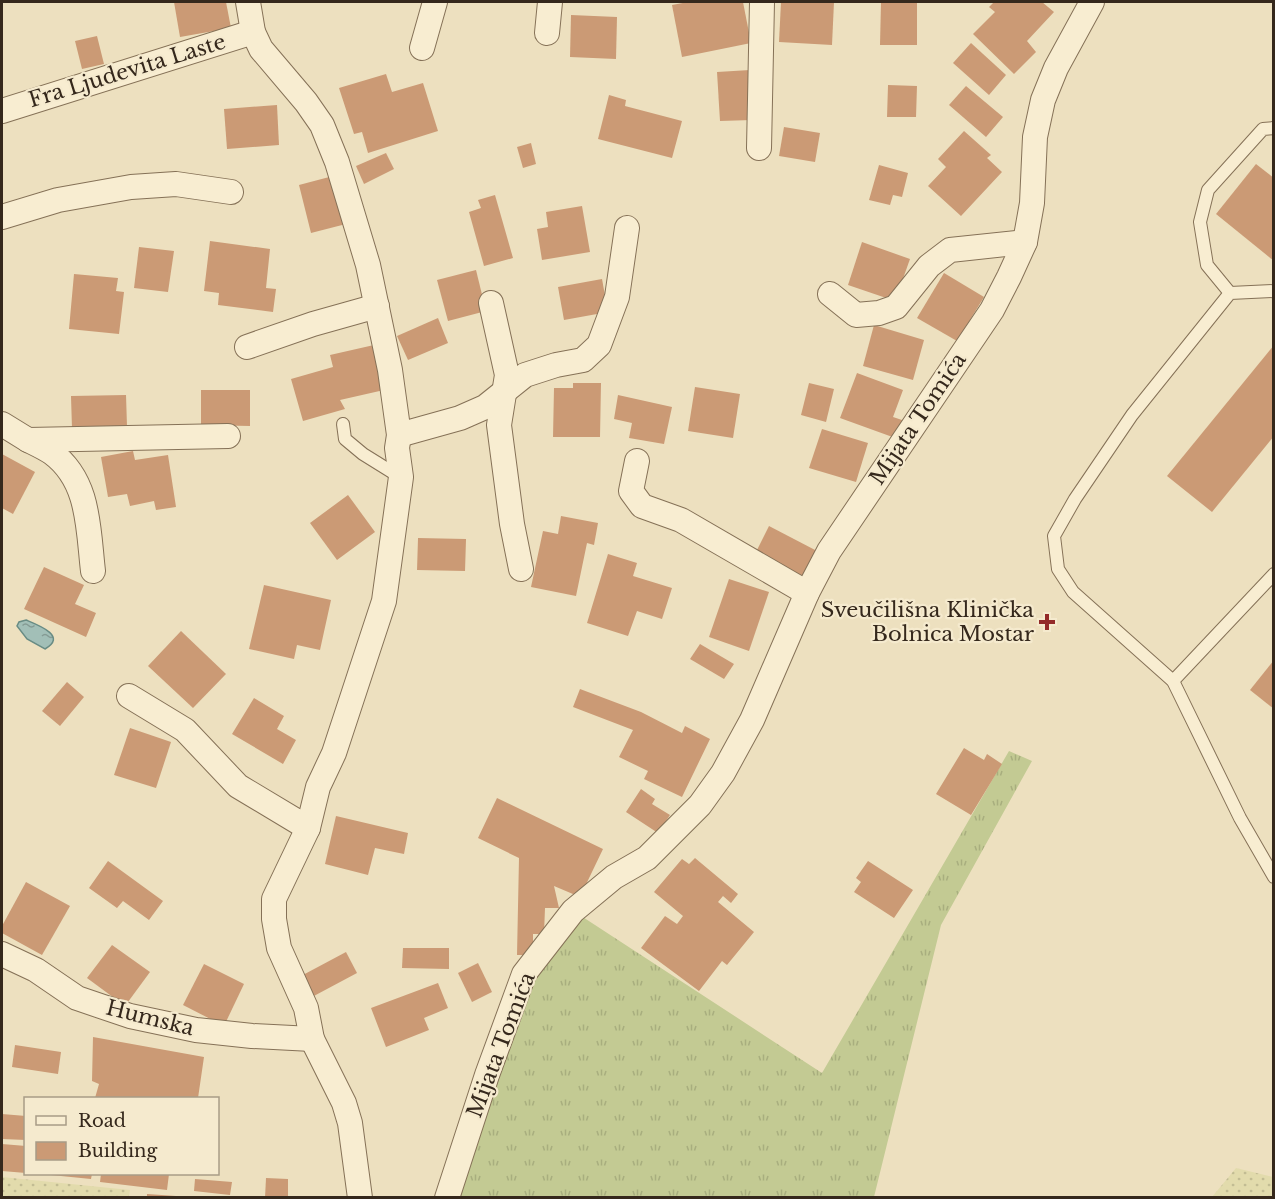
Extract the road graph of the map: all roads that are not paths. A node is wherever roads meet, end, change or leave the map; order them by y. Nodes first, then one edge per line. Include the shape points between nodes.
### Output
1 (248, 2) edge
2 (435, 2) edge
3 (550, 2) edge
4 (762, 2) edge
5 (1092, 2) edge
6 (253, 32) junction
7 (547, 33) dead end
8 (422, 48) dead end
9 (2, 111) edge
10 (1274, 128) edge
11 (759, 148) dead end
12 (231, 192) dead end
13 (2, 218) edge
14 (627, 228) dead end
15 (1025, 242) junction
16 (1274, 291) edge
17 (1230, 293) junction
18 (830, 294) dead end
19 (491, 303) dead end
20 (377, 306) junction
21 (247, 347) dead end
22 (503, 394) junction
23 (2, 424) edge
24 (343, 424) dead end
25 (399, 435) junction
26 (228, 436) dead end
27 (28, 440) junction
28 (637, 461) dead end
29 (401, 477) junction
30 (521, 569) dead end
31 (93, 571) dead end
32 (1274, 574) edge
33 (807, 593) junction
34 (1173, 681) junction
35 (129, 696) dead end
36 (308, 828) junction
37 (1274, 877) edge
38 (2, 954) edge
39 (312, 1039) junction
40 (360, 1197) edge
41 (447, 1197) edge

1 - 6 street, Fra Ljudevita Laste
2 - 8 street
3 - 7 street
4 - 11 street
5 - 15 street, Mijata Tomića via 1043,100 1035,137 1032,203
6 - 9 street, Fra Ljudevita Laste
6 - 20 street, Fra Ljudevita Laste via 261,49 322,124 337,162
10 - 17 lane via 1263,129 1208,190 1200,222 1207,265
12 - 13 street via 176,184 130,187 58,200
14 - 22 street via 617,297 599,345 583,360 525,375
15 - 18 street via 950,250 929,266 896,307 879,313 856,315
15 - 33 street, Mijata Tomića via 992,310 830,551
16 - 17 lane
17 - 34 lane via 1132,415 1054,536 1058,569 1073,592
19 - 22 street via 507,375
20 - 21 street
20 - 25 street, Fra Ljudevita Laste
22 - 25 street via 460,418
22 - 30 street via 499,425
23 - 27 street
24 - 29 lane via 345,439
25 - 29 street, Fra Ljudevita Laste
26 - 27 street
27 - 31 street via 53,453 84,495
28 - 33 street via 631,491 642,506 681,520
29 - 36 street, Fra Ljudevita Laste via 384,601 337,744 318,787
32 - 34 lane
33 - 41 street, Mijata Tomića via 752,720 700,805 647,858 614,877 573,911 524,974
34 - 37 lane via 1240,818
35 - 36 street via 185,730 238,786
36 - 39 street, Fra Ljudevita Laste via 274,898 274,919 279,948 306,1008
38 - 39 street, Humska via 36,970 77,998 130,1016 196,1030
39 - 40 street, Fra Ljudevita Laste via 351,1123

